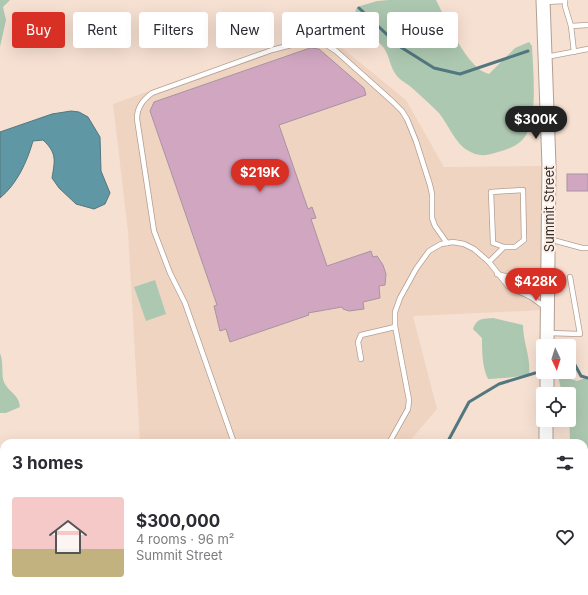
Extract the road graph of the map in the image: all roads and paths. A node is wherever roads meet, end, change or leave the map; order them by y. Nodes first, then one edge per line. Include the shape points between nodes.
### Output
1 (543, 1) edge
2 (565, 1) edge
3 (588, 25) edge
4 (571, 26) junction
5 (588, 50) edge
6 (574, 52) junction
7 (545, 57) junction
8 (549, 239) junction
9 (448, 243) junction
10 (504, 247) junction
11 (588, 248) edge
12 (489, 262) junction
13 (497, 274) junction
14 (570, 277) dead end
15 (549, 281) junction
16 (548, 310) junction
17 (395, 327) junction
18 (548, 333) junction
19 (548, 339) edge
20 (361, 359) dead end
21 (546, 427) edge
22 (233, 439) edge
23 (391, 439) edge
24 (546, 439) edge

1 - 2 lane
1 - 7 main road, Summit Street
2 - 4 lane
3 - 4 lane
4 - 6 lane
5 - 6 lane
6 - 7 lane
7 - 8 main road, Summit Street
8 - 11 lane
8 - 15 main road, Summit Street
9 - 12 lane via 464,244
9 - 17 lane via 441,244 429,252 416,269 400,298 395,312
9 - 22 lane via 432,218 430,185 407,118 336,51 325,44 304,42 272,50 152,93 143,100 137,111 137,119 154,231 185,303
10 - 10 lane via 515,246 524,240 524,190 491,192 493,243
10 - 12 lane
12 - 13 lane
13 - 15 lane
13 - 16 lane via 508,286 531,297
14 - 18 lane via 580,334
15 - 16 main road, Summit Street
16 - 18 main road, Summit Street
17 - 20 lane via 361,335 358,342
17 - 23 lane via 409,400 408,409
18 - 19 main road, Summit Street
21 - 24 main road

